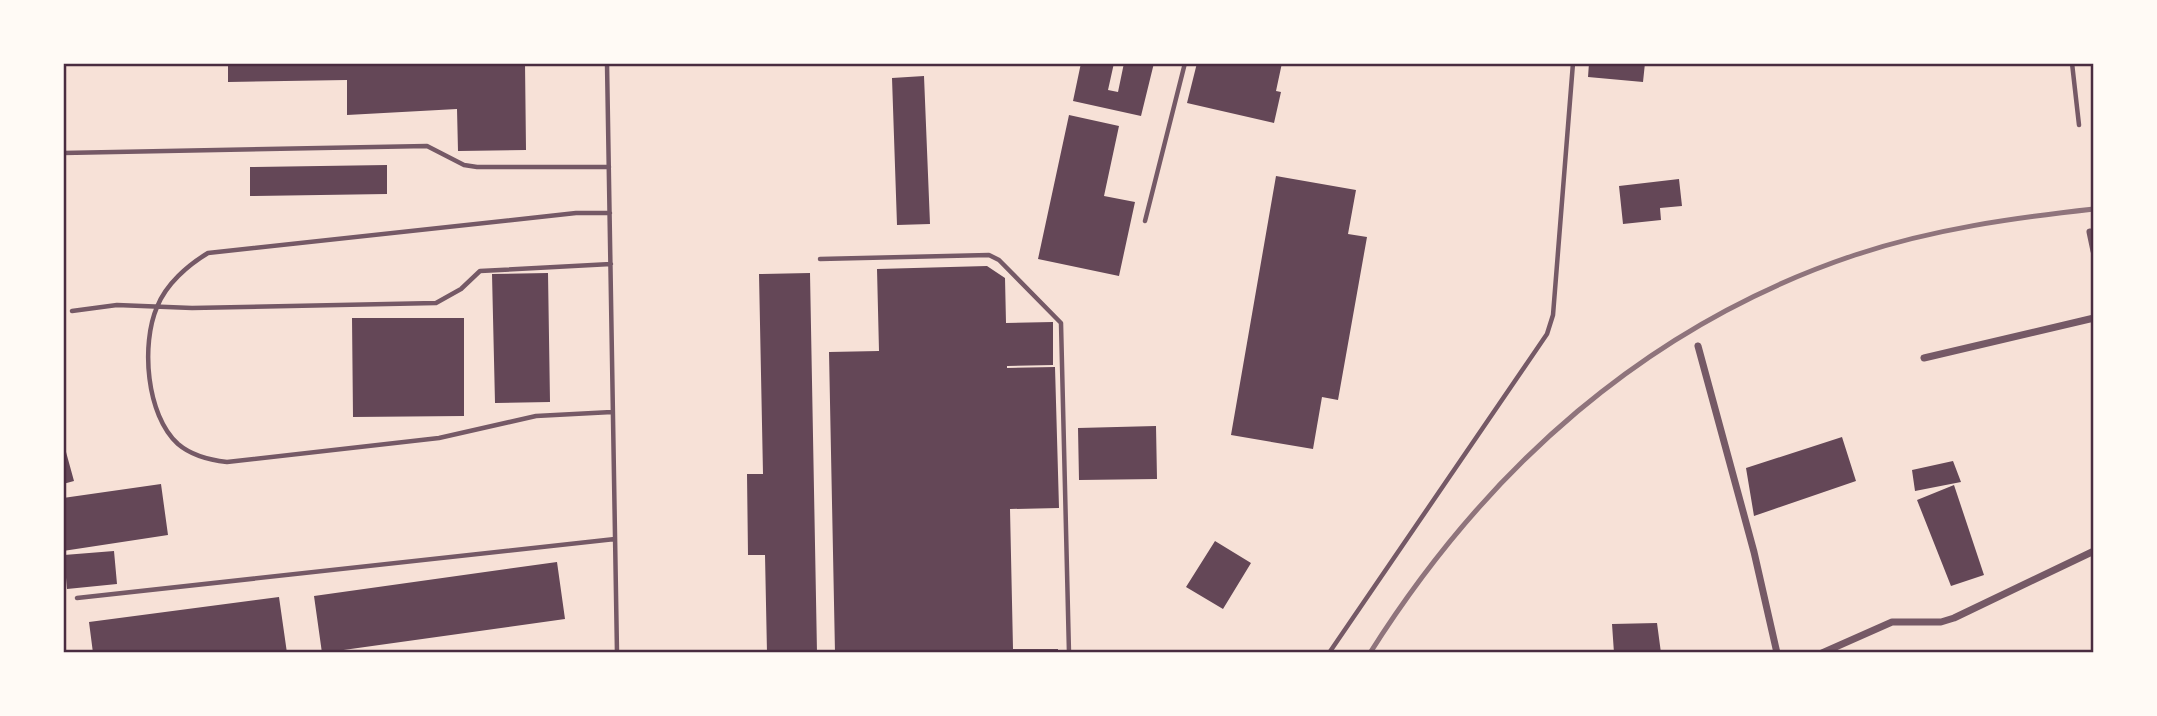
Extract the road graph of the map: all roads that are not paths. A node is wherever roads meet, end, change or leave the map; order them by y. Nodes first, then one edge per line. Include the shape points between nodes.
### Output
1 (607, 63) edge
2 (1185, 63) edge
3 (1573, 63) edge
4 (2072, 63) edge
5 (2079, 125) dead end
6 (63, 153) edge
7 (609, 167) junction
8 (610, 213) junction
9 (1144, 221) dead end
10 (2090, 232) dead end
11 (2094, 251) edge
12 (820, 259) dead end
13 (611, 264) junction
14 (157, 306) junction
15 (72, 312) dead end
16 (2094, 318) edge
17 (1698, 346) dead end
18 (1924, 358) dead end
19 (612, 412) junction
20 (615, 539) junction
21 (2094, 551) edge
22 (77, 598) dead end
23 (617, 653) edge
24 (1069, 653) edge
25 (1329, 653) edge
26 (1777, 653) edge
27 (1822, 653) edge

1 - 7 lane
2 - 9 lane
3 - 25 lane via 1548,334
4 - 5 lane
6 - 7 lane via 427,146 477,167
7 - 8 lane
8 - 13 lane
8 - 14 lane via 208,253 182,271
10 - 11 street
12 - 24 lane via 989,255 1061,323
13 - 14 lane via 480,271 436,303
13 - 19 lane
14 - 15 lane via 117,305
14 - 19 lane via 149,337 151,389 176,442 208,460 253,460 439,438 544,415
16 - 18 street
17 - 26 street
19 - 20 lane
20 - 22 lane
20 - 23 lane
21 - 27 street via 1954,618 1892,622

